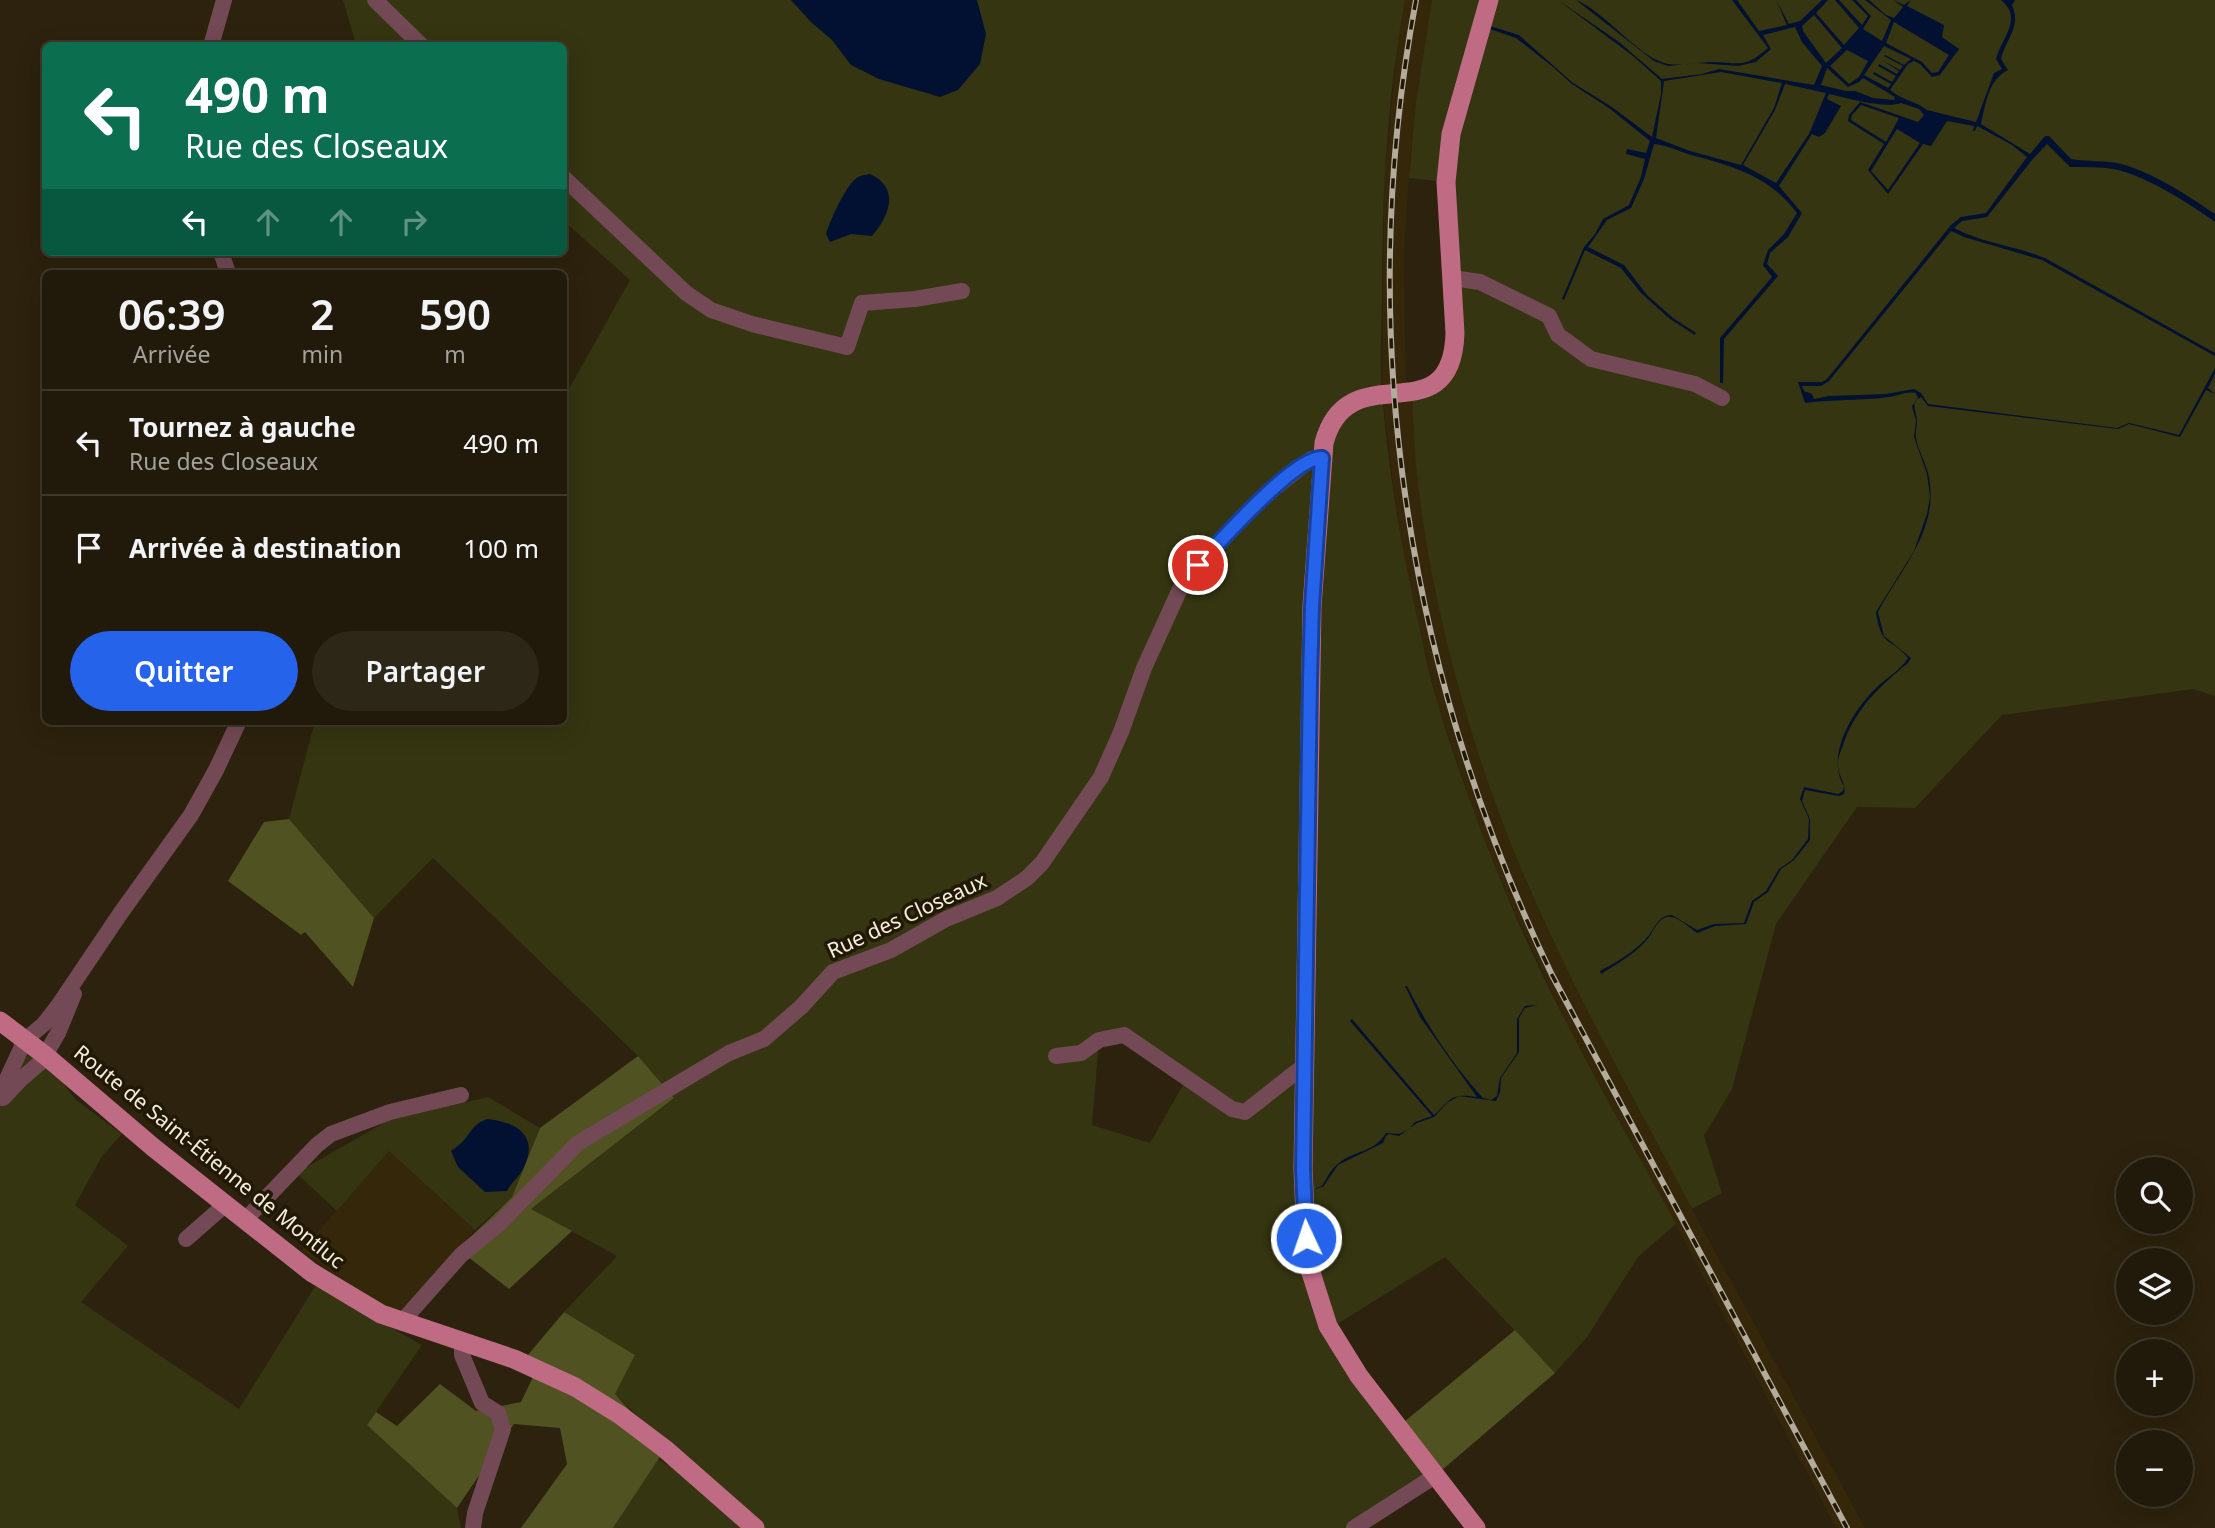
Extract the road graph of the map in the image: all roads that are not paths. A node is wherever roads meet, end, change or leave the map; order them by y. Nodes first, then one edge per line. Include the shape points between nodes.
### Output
1 (225, 0) edge
2 (375, 0) edge
3 (1489, 0) edge
4 (212, 42) edge
5 (418, 42) edge
6 (567, 181) edge
7 (1452, 278) junction
8 (961, 291) dead end
9 (1722, 398) dead end
10 (1322, 458) junction
11 (237, 725) edge
12 (88, 963) junction
13 (0, 1021) edge
14 (25, 1040) junction
15 (46, 1056) junction
16 (1056, 1056) dead end
17 (1305, 1065) junction
18 (0, 1094) edge
19 (461, 1095) dead end
20 (0, 1102) edge
21 (226, 1204) junction
22 (246, 1219) junction
23 (186, 1240) dead end
24 (403, 1323) junction
25 (462, 1342) junction
26 (1435, 1476) junction
27 (473, 1528) edge
28 (755, 1528) edge
29 (1354, 1528) edge
30 (1476, 1528) edge

1 - 4 street
2 - 5 street
3 - 7 main road via 1451,134 1446,182
6 - 8 street via 686,293 711,310 752,324 847,347 862,303
7 - 9 street via 1480,282 1549,316 1558,335 1591,359 1695,384
7 - 10 main road via 1455,333 1450,368 1432,386 1360,399 1340,412 1326,435
10 - 17 main road via 1312,606
10 - 24 street, Rue des Closeaux via 1311,459 1261,499 1180,589 1101,777 1027,878 891,950 833,972 764,1039 729,1053 578,1143 533,1191 461,1255
11 - 12 street via 191,815
12 - 14 street via 44,1024
12 - 15 street
13 - 14 main road, Route de Saint-Étienne de Montluc
14 - 15 main road, Route de Saint-Étienne de Montluc
14 - 18 street
15 - 20 street
15 - 21 main road, Route de Saint-Étienne de Montluc
16 - 17 street via 1081,1053 1099,1040 1124,1035 1232,1109 1245,1112
17 - 26 main road via 1307,1260 1328,1326 1359,1376
19 - 22 street via 390,1112 331,1134
21 - 22 main road, Route de Saint-Étienne de Montluc
21 - 23 street
22 - 24 main road, Route de Saint-Étienne de Montluc via 311,1272 361,1304
24 - 25 main road, Route de Saint-Étienne de Montluc
25 - 27 street via 462,1355 482,1403 498,1413 503,1429
25 - 28 main road, Route de Saint-Étienne de Montluc via 547,1373 620,1415
26 - 29 street
26 - 30 main road

